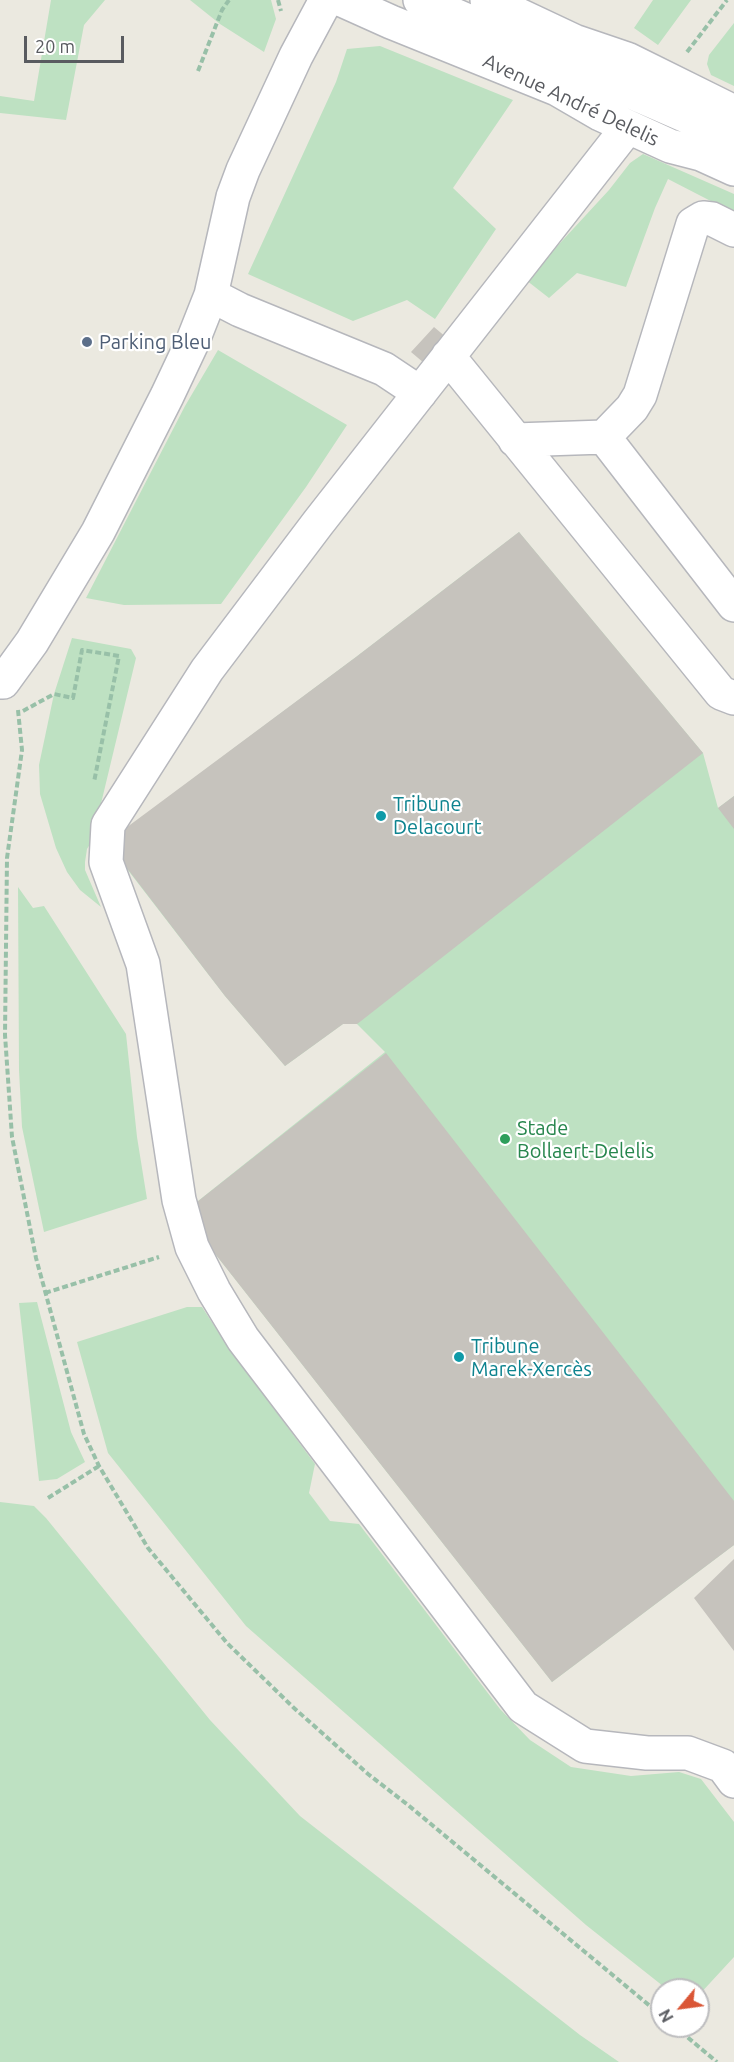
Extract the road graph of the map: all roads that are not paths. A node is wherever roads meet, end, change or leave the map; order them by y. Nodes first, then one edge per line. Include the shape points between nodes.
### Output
1 (326, 0) edge
2 (342, 0) edge
3 (420, 0) edge
4 (487, 0) edge
5 (734, 112) edge
6 (628, 127) junction
7 (734, 137) edge
8 (734, 169) edge
9 (734, 230) edge
10 (211, 295) junction
11 (448, 356) junction
12 (420, 393) junction
13 (604, 437) junction
14 (515, 440) junction
15 (734, 605) edge
16 (2, 682) edge
17 (734, 698) edge
18 (734, 1781) edge

1 - 10 street via 236,188
2 - 6 street, Avenue André Delelis via 557,89
3 - 7 street
4 - 5 street via 574,41 627,59
6 - 8 street, Avenue André Delelis
6 - 11 street
9 - 13 street via 712,219 703,218 693,224 640,395
10 - 12 street via 384,369
10 - 16 street via 167,396 98,532 32,642
11 - 12 street
11 - 14 street
12 - 18 street via 207,670 108,825 106,862 143,964 179,1200 192,1247 243,1339 523,1707 585,1746 647,1753 688,1752 723,1766
13 - 14 street
13 - 15 street
14 - 17 street via 721,693

